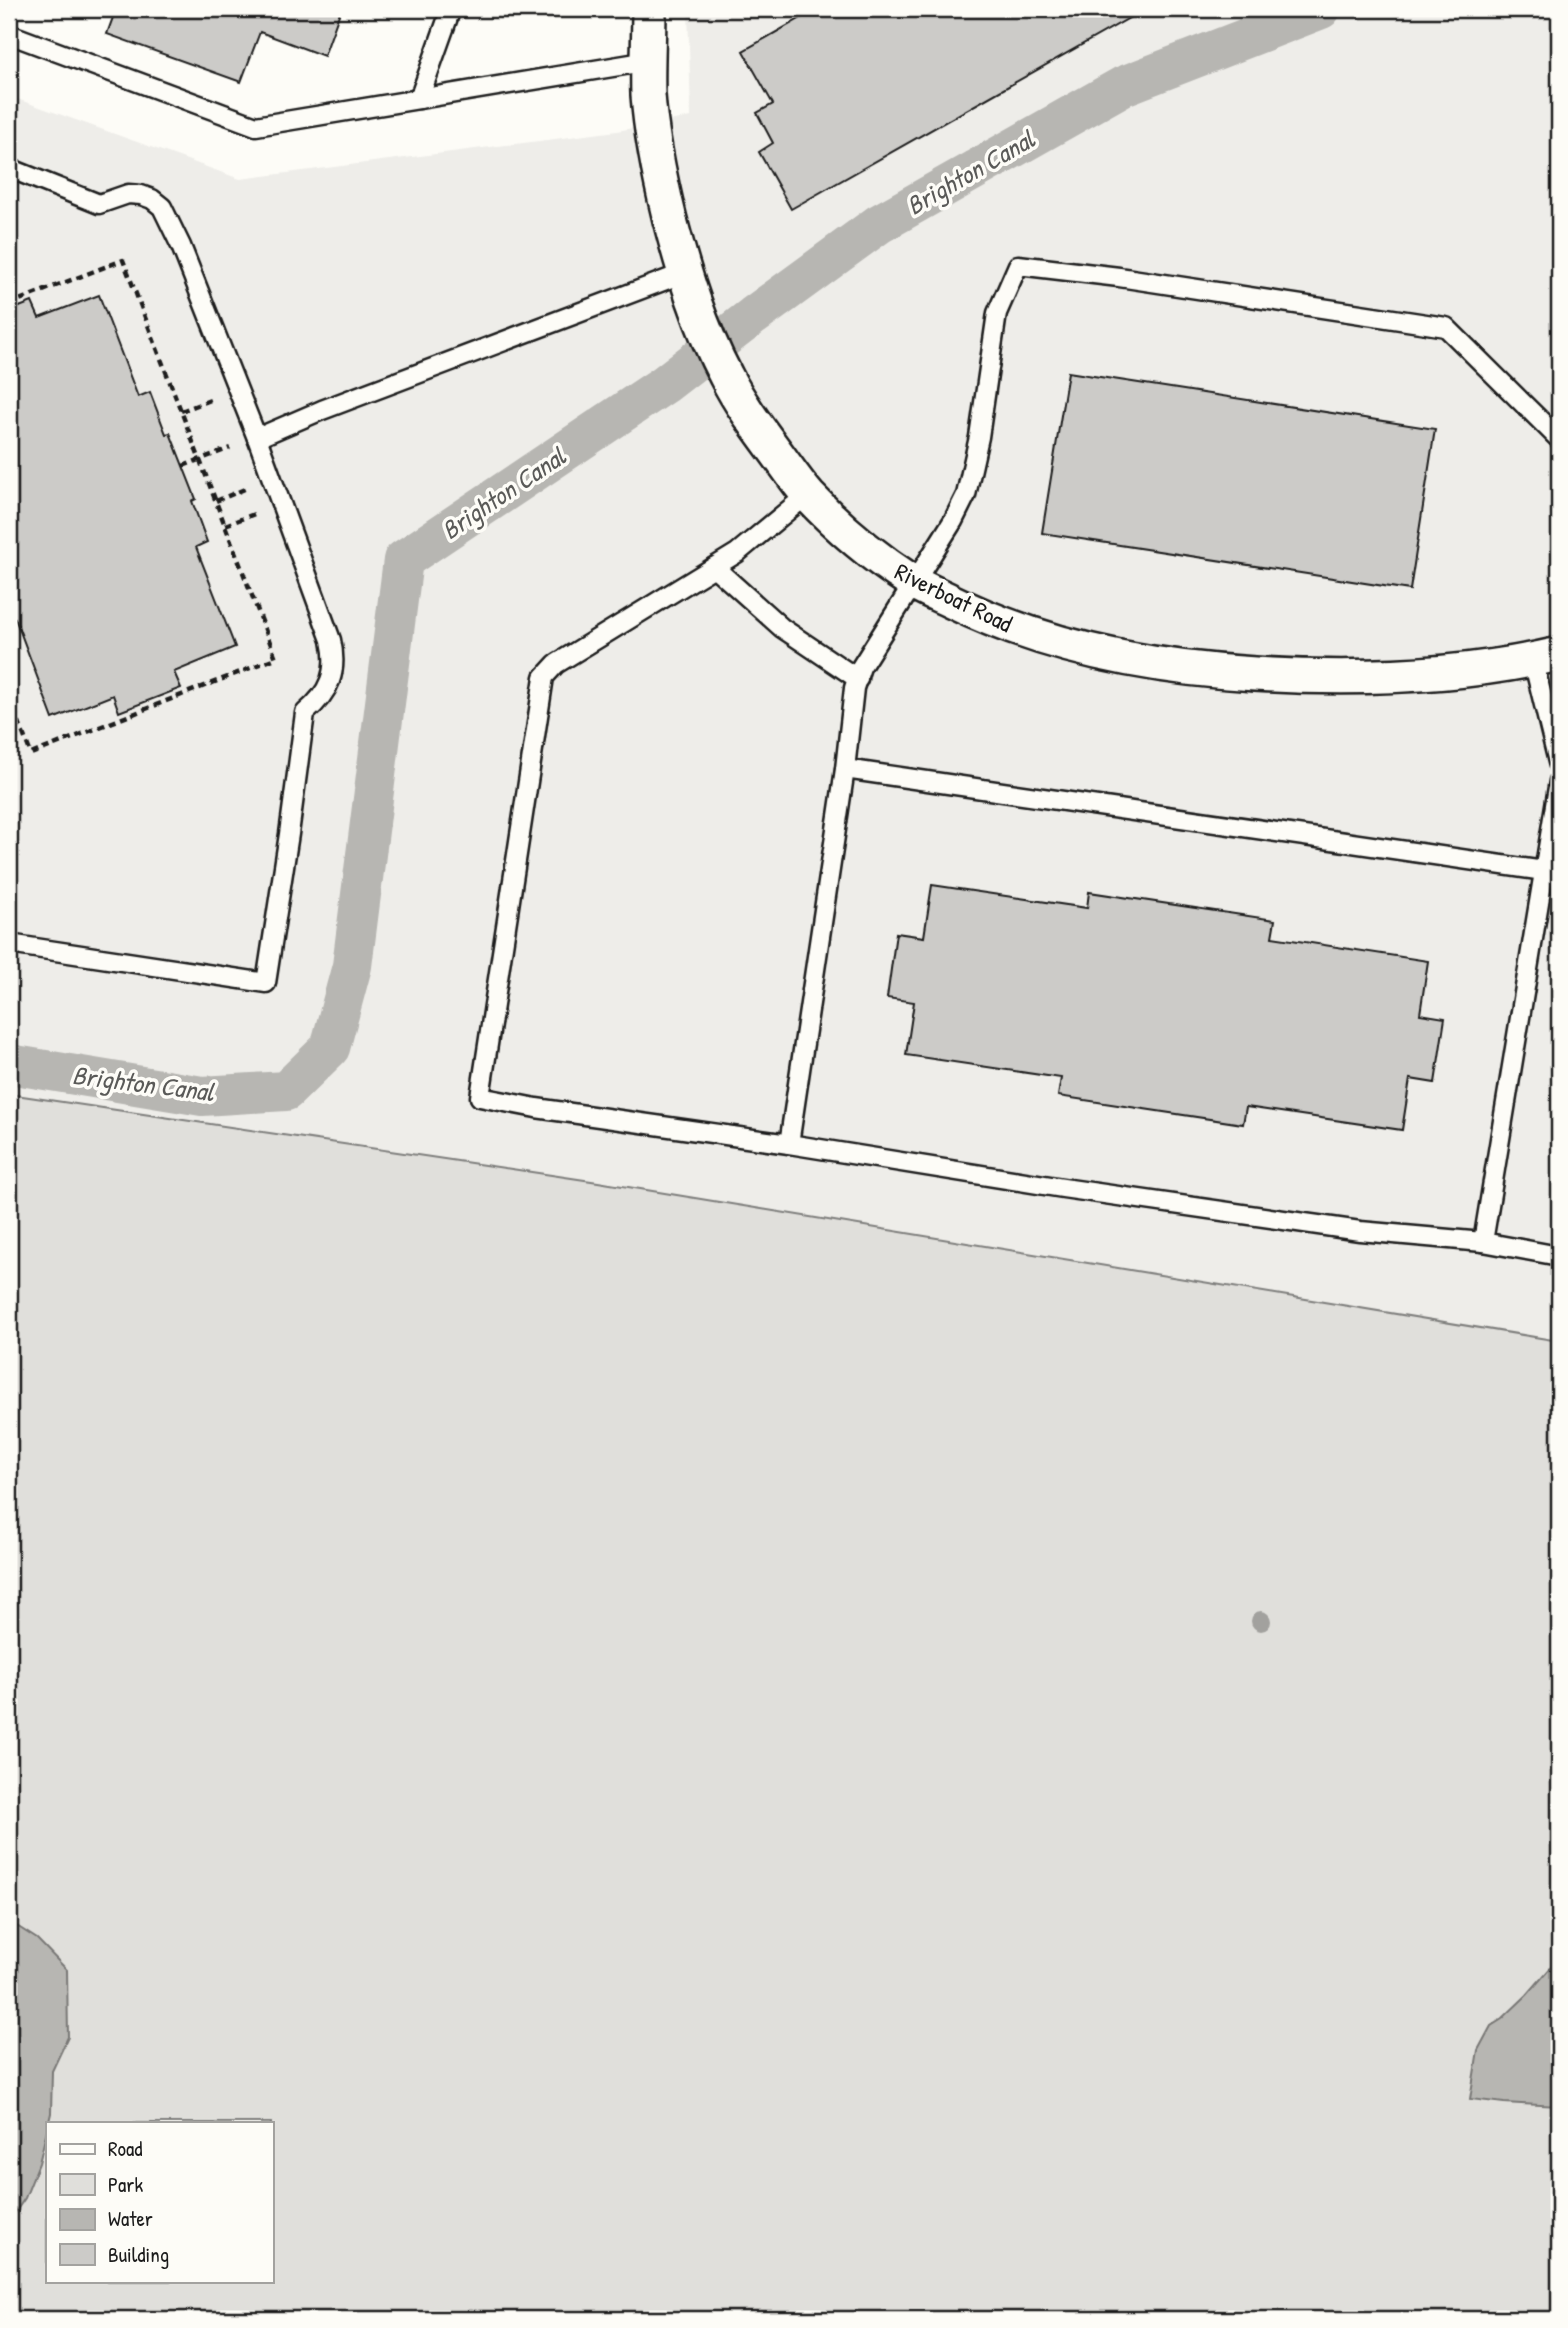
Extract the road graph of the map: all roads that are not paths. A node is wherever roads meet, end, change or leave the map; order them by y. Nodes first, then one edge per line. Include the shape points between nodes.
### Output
1 (451, 9) edge
2 (649, 9) edge
3 (9, 34) edge
4 (649, 61) junction
5 (419, 99) junction
6 (9, 168) edge
7 (684, 273) junction
8 (257, 438) junction
9 (1559, 439) edge
10 (808, 494) junction
11 (714, 567) junction
12 (914, 583) junction
13 (1546, 657) edge
14 (858, 679) junction
15 (1559, 766) edge
16 (845, 769) junction
17 (1559, 781) edge
18 (1544, 871) junction
19 (9, 944) edge
20 (789, 1144) junction
21 (1483, 1242) junction
22 (1559, 1256) edge

1 - 5 lane
2 - 4 street, Riverboat Road
3 - 5 lane via 256,126
4 - 5 lane
4 - 7 street, Riverboat Road via 648,97 660,179
6 - 8 lane via 99,204 128,194 141,195 162,207
7 - 8 lane
7 - 10 street, Riverboat Road via 725,376
8 - 19 lane via 331,640 334,666 328,689 305,713 266,983
9 - 12 lane via 1446,327 1119,276 1018,265 998,313 966,495
10 - 11 lane
10 - 12 street, Riverboat Road via 872,554
11 - 14 lane via 782,628
11 - 20 lane via 556,664 544,677 480,1097
12 - 13 street, Riverboat Road via 1031,635 1090,652 1216,672 1359,676 1447,671
12 - 14 lane
13 - 15 lane
14 - 16 lane
16 - 18 lane
16 - 20 lane
17 - 18 lane
18 - 21 lane
20 - 21 lane via 1347,1229
21 - 22 lane

